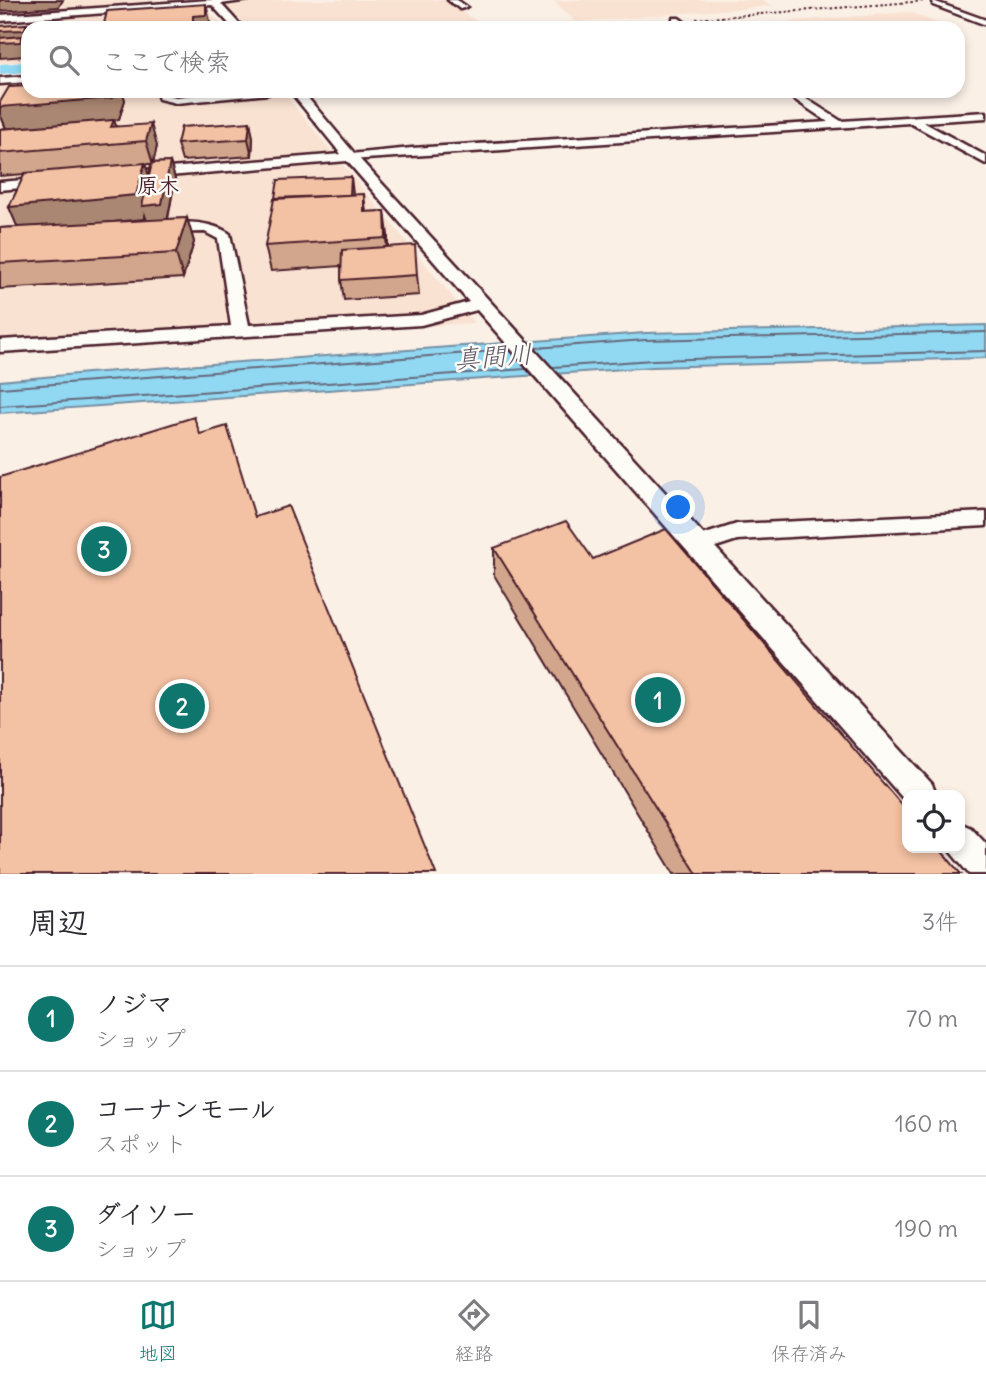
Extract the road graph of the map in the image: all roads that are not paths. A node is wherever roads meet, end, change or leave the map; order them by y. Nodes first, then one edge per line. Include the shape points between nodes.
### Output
1 (245, 0) edge
2 (452, 0) edge
3 (214, 2) junction
4 (158, 3) edge
5 (936, 3) road end
6 (463, 7) dead end
7 (0, 18) edge
8 (232, 21) edge
9 (986, 23) edge
10 (167, 98) edge
11 (196, 98) edge
12 (302, 98) edge
13 (798, 98) edge
14 (986, 115) edge
15 (912, 120) junction
16 (840, 125) junction
17 (350, 157) junction
18 (986, 161) edge
19 (133, 175) edge
20 (66, 181) edge
21 (0, 186) edge
22 (146, 231) edge
23 (481, 304) junction
24 (241, 330) junction
25 (0, 346) edge
26 (986, 519) edge
27 (697, 545) junction
28 (916, 790) edge
29 (965, 845) edge
30 (986, 869) edge

1 - 3 street
2 - 6 street
3 - 4 street
3 - 8 street
4 - 7 street
5 - 9 street
10 - 11 street
12 - 17 street
13 - 16 street
14 - 15 street
15 - 16 street
15 - 18 street
16 - 17 street
17 - 19 street
17 - 23 street
20 - 21 street
22 - 24 street via 199,228 222,233
23 - 24 street via 430,319
23 - 27 street
24 - 25 street
26 - 27 street via 737,532
27 - 28 street
29 - 30 street

